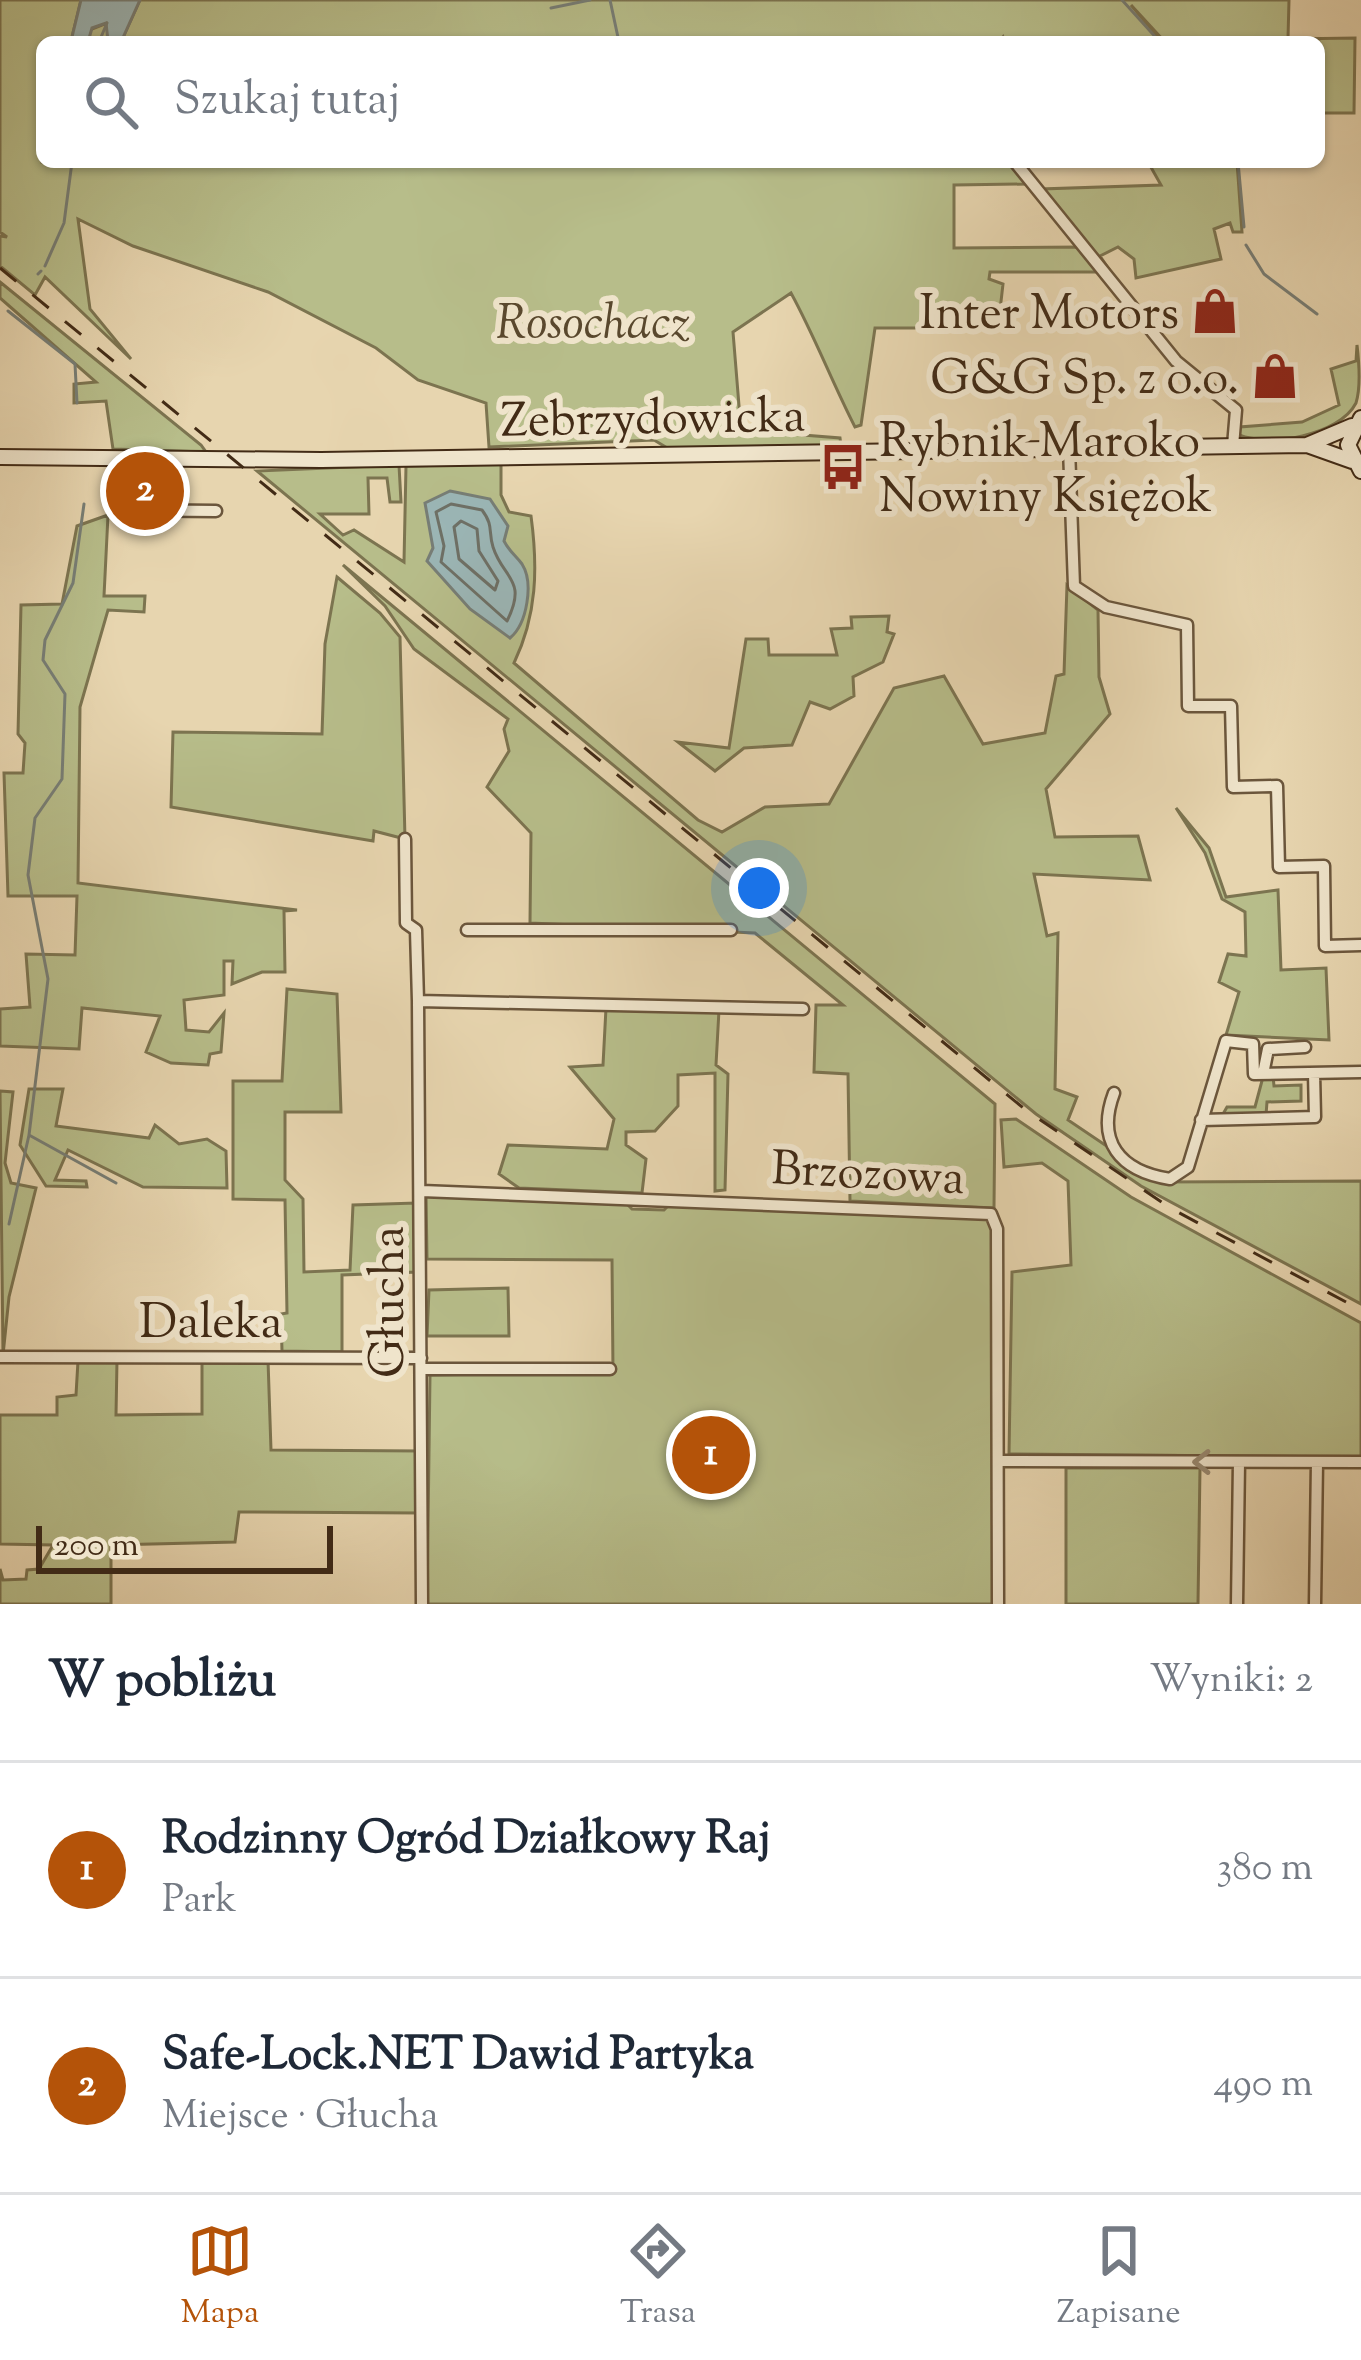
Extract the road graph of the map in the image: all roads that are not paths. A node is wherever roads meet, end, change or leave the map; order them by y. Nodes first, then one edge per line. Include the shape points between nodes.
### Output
1 (1020, 168) edge
2 (1358, 421) edge
3 (1307, 445) junction
4 (1233, 446) junction
5 (1069, 448) junction
6 (0, 457) edge
7 (116, 459) junction
8 (1357, 466) edge
9 (216, 512) dead end
10 (405, 839) dead end
11 (467, 930) dead end
12 (730, 930) dead end
13 (1361, 945) edge
14 (418, 1001) junction
15 (803, 1009) dead end
16 (1305, 1047) dead end
17 (1361, 1072) edge
18 (1314, 1073) junction
19 (1263, 1074) junction
20 (1114, 1093) dead end
21 (1201, 1120) junction
22 (422, 1191) junction
23 (0, 1358) edge
24 (422, 1363) junction
25 (610, 1369) dead end
26 (1000, 1461) junction
27 (1239, 1462) junction
28 (1317, 1462) junction
29 (1361, 1462) edge
30 (422, 1604) edge
31 (998, 1604) edge
32 (1237, 1604) edge
33 (1316, 1604) edge

1 - 4 street via 1176,361 1236,410
2 - 3 street, Zebrzydowicka
2 - 8 street via 1348,440
3 - 4 street, Zebrzydowicka
3 - 8 street, Zebrzydowicka
4 - 5 street, Zebrzydowicka
5 - 7 street, Zebrzydowicka
5 - 13 street via 1074,586 1106,607 1187,626 1188,706 1232,706 1233,787 1277,786 1279,867 1324,866 1325,946
6 - 7 street, Zebrzydowicka
7 - 9 street via 113,510
10 - 14 street, Głucha
11 - 12 street
14 - 15 street
14 - 22 street, Głucha
16 - 19 street via 1268,1048
17 - 18 street
18 - 19 street
18 - 21 street via 1315,1117
19 - 21 street via 1254,1075 1251,1042 1224,1042
20 - 21 street via 1104,1123 1109,1142 1164,1179 1185,1173
22 - 24 street, Głucha
22 - 26 street, Brzozowa via 991,1214 998,1229
23 - 24 street, Daleka
24 - 25 street, Daleka
24 - 30 street, Głucha
27 -> 26 street
26 - 31 street, Brzozowa
27 - 28 street
27 - 32 street
28 - 29 street
28 - 33 street

